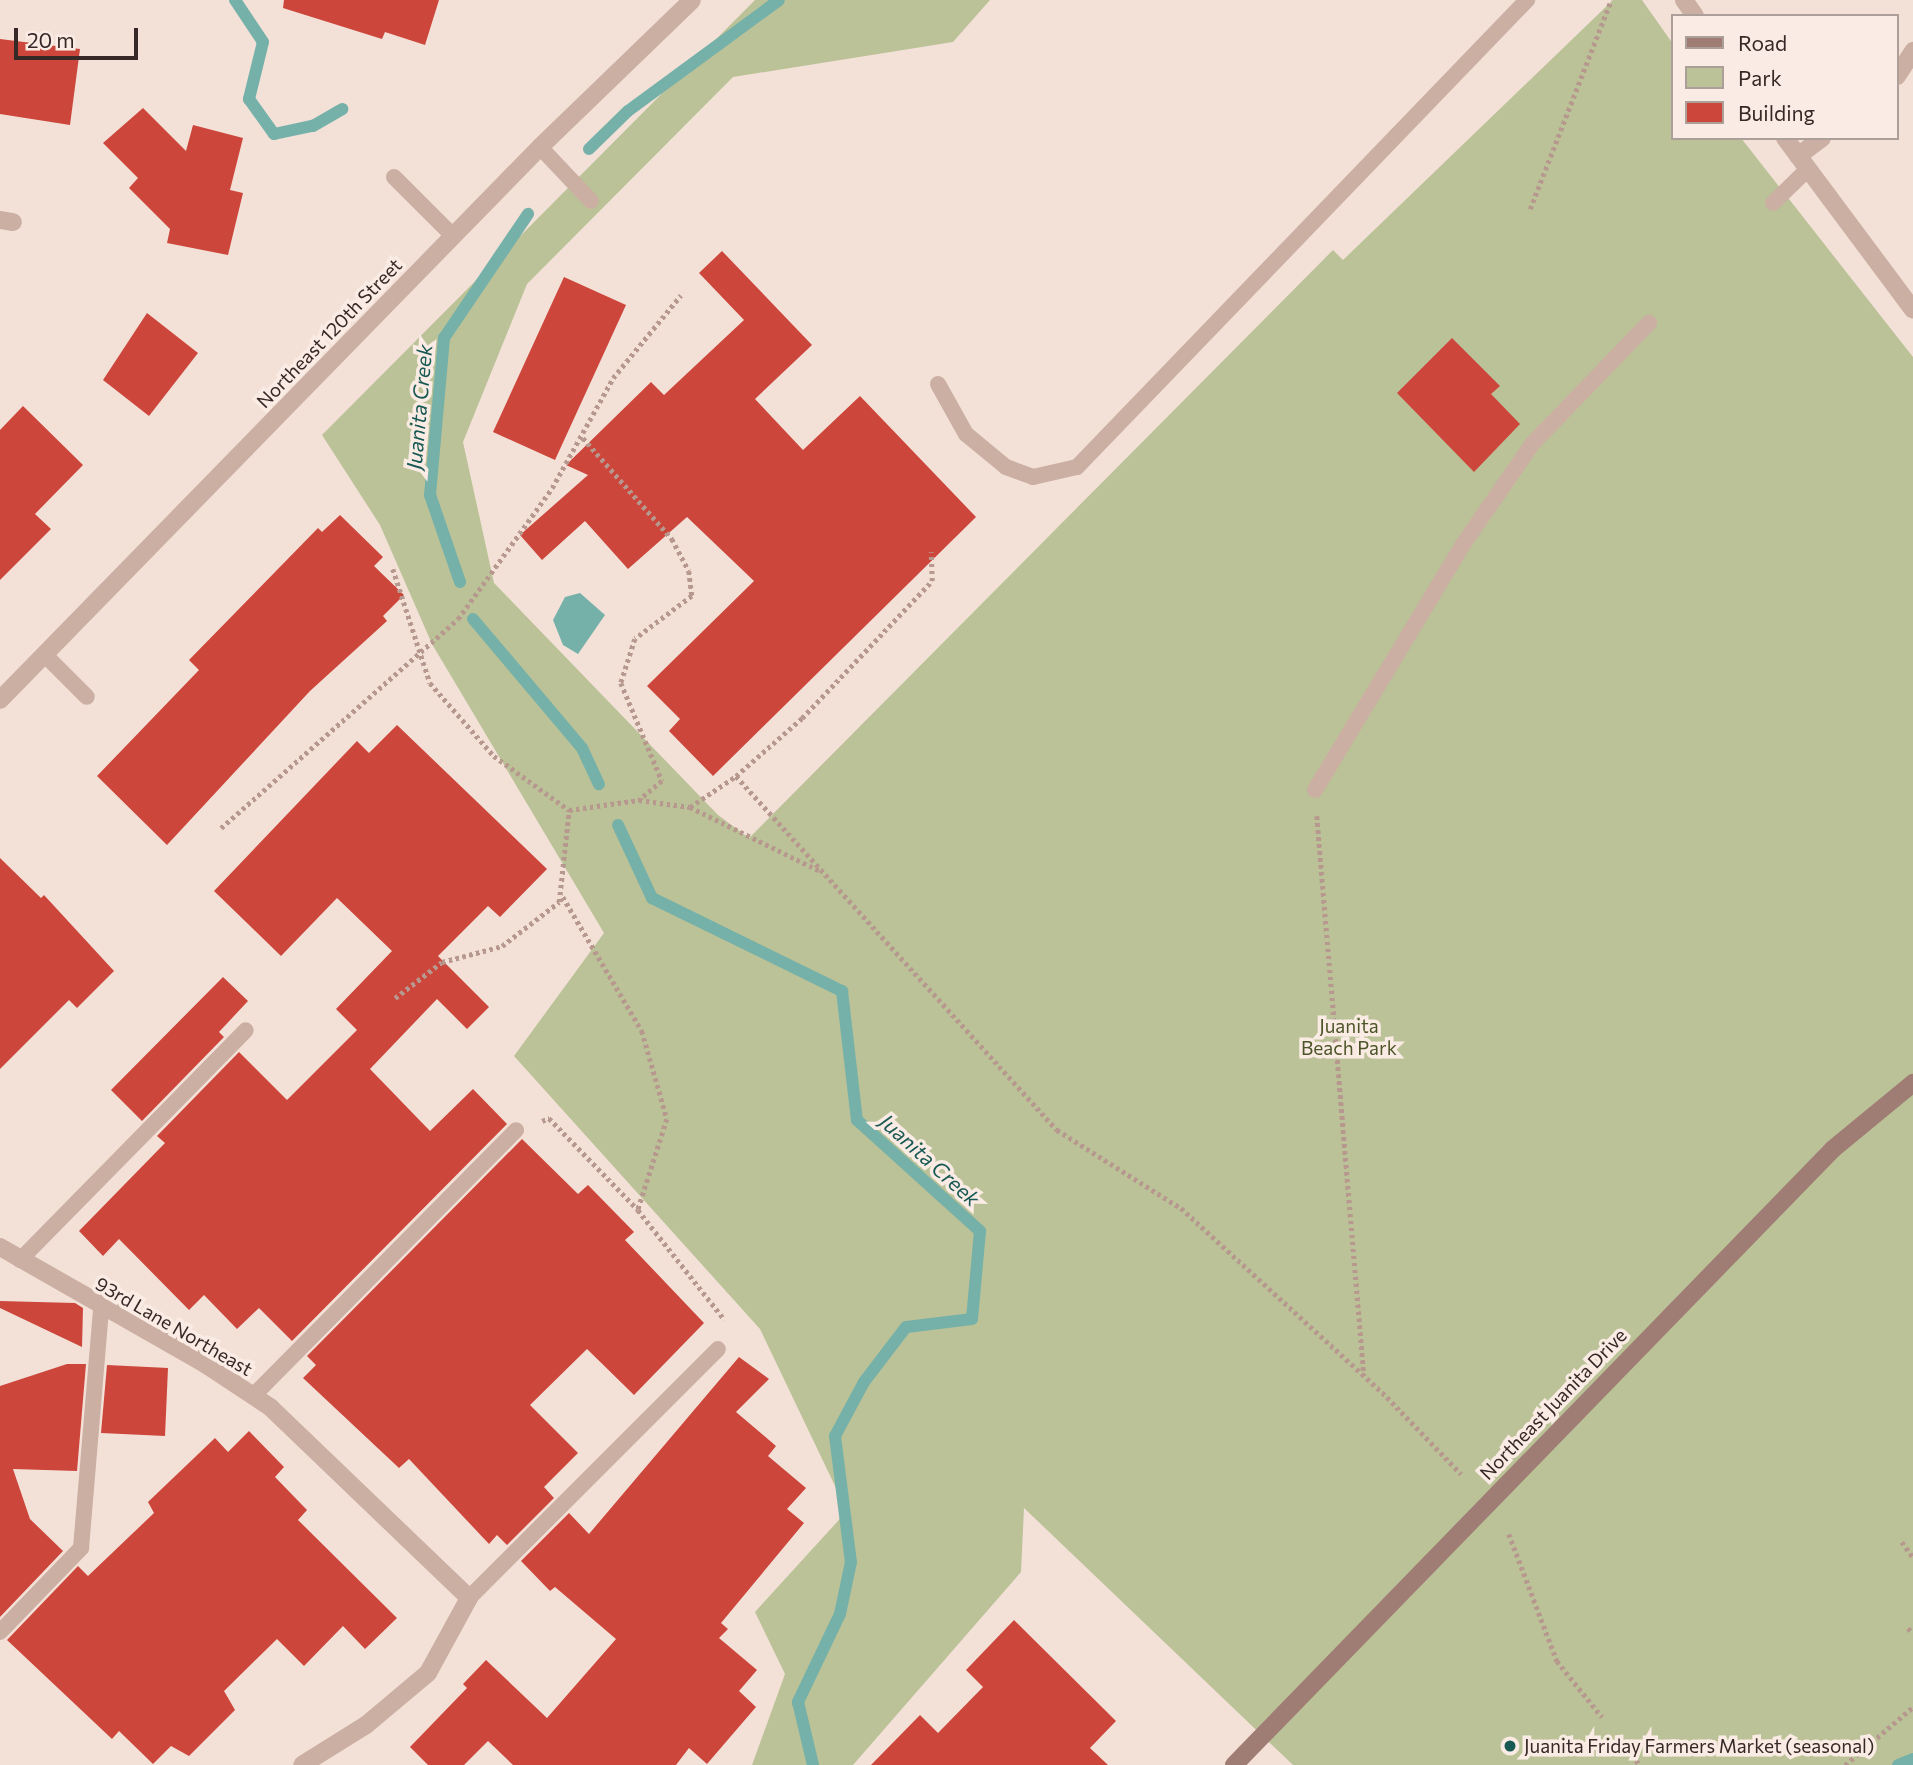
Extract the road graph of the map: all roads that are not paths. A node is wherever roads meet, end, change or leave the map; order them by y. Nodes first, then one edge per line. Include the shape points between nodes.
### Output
1 (692, 0) edge
2 (1527, 0) edge
3 (1913, 51) edge
4 (1899, 73) edge
5 (1786, 140) edge
6 (1820, 140) edge
7 (540, 147) junction
8 (1803, 162) junction
9 (394, 177) dead end
10 (591, 201) dead end
11 (1773, 203) dead end
12 (453, 236) junction
13 (1913, 310) edge
14 (1649, 323) dead end
15 (938, 384) dead end
16 (45, 655) junction
17 (87, 697) dead end
18 (0, 700) edge
19 (1315, 790) road end
20 (246, 1030) dead end
21 (1913, 1083) edge
22 (516, 1130) road end
23 (0, 1247) edge
24 (20, 1260) junction
25 (102, 1308) junction
26 (718, 1349) road end
27 (253, 1396) junction
28 (469, 1598) junction
29 (0, 1632) edge
30 (302, 1765) edge
31 (1234, 1765) edge

1 - 7 street, Northeast 120th Street
2 - 15 lane via 1077,467 1033,477 1006,467 966,434
3 - 4 street
5 - 8 street
6 - 8 street
7 - 10 lane
7 - 12 street, Northeast 120th Street
8 - 11 lane
8 - 13 street
9 - 12 lane
12 - 16 street, Northeast 120th Street
14 - 19 lane via 1533,443 1464,543
16 - 17 lane
16 - 18 street, Northeast 120th Street
20 - 24 lane
21 - 31 main road, Northeast Juanita Drive via 1823,1158
22 - 27 lane
23 - 24 street, 93rd Lane Northeast
24 - 25 street, 93rd Lane Northeast
25 - 27 street, 93rd Lane Northeast via 205,1363
25 - 29 lane via 81,1548
26 - 28 lane
27 - 28 street, 93rd Lane Northeast
28 - 30 street via 428,1673 366,1725

